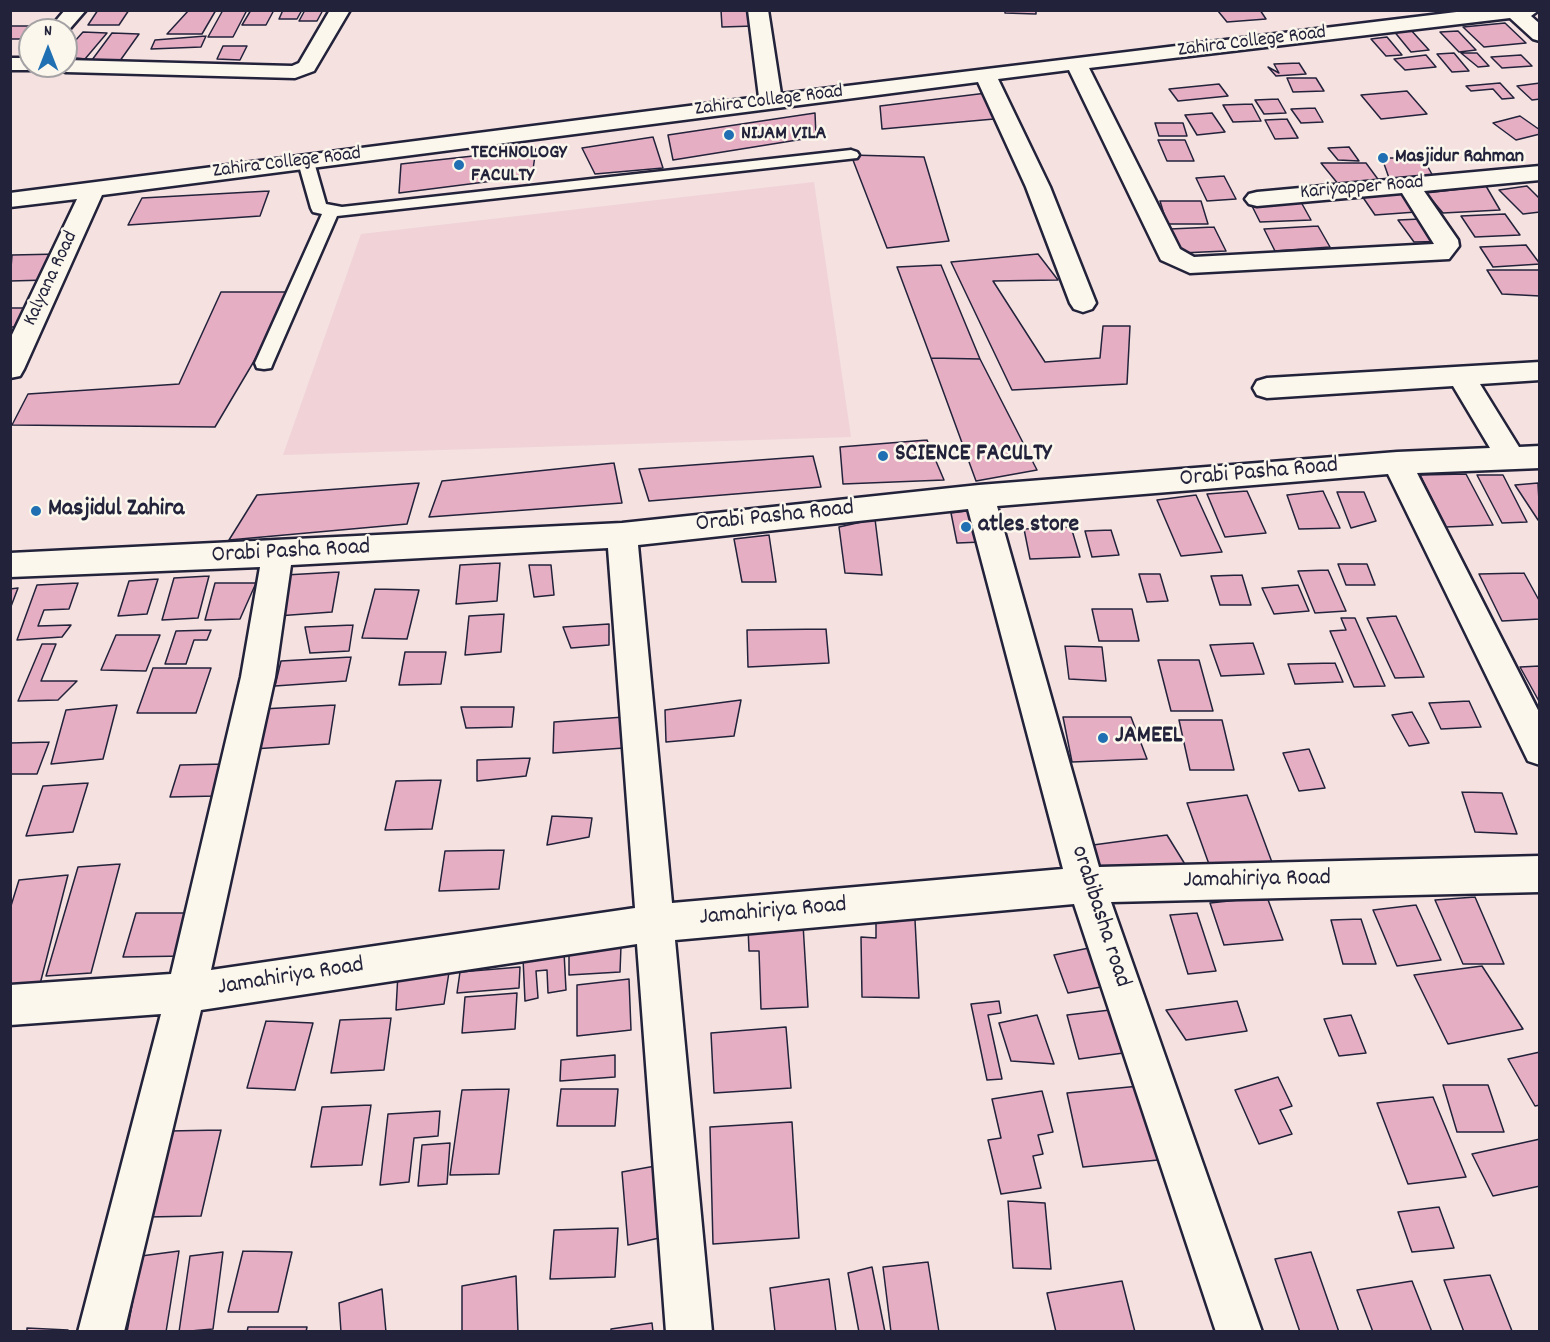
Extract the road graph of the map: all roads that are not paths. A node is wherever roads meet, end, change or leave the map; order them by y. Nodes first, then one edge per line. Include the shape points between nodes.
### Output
1 (340, 10) edge
2 (758, 10) edge
3 (1522, 11) edge
4 (1539, 35) edge
5 (1076, 63) junction
6 (78, 66) edge
7 (985, 74) junction
8 (771, 102) junction
9 (851, 155) dead end
10 (306, 162) junction
11 (1539, 173) edge
12 (1408, 185) junction
13 (93, 189) junction
14 (1257, 199) dead end
15 (10, 200) edge
16 (331, 212) junction
17 (1083, 303) dead end
18 (264, 363) dead end
19 (10, 369) edge
20 (1539, 371) edge
21 (1461, 376) junction
22 (1267, 388) dead end
23 (1525, 458) edge
24 (1397, 463) junction
25 (979, 496) junction
26 (622, 535) junction
27 (277, 554) junction
28 (10, 565) edge
29 (1539, 750) edge
30 (1539, 874) edge
31 (1086, 885) junction
32 (655, 923) junction
33 (186, 993) junction
34 (10, 1005) edge
35 (101, 1332) edge
36 (689, 1332) edge
37 (1239, 1332) edge

1 - 6 street via 307,68 295,72
2 - 8 street
3 - 4 street
3 - 5 street, Zahira College Road
5 - 7 street, Zahira College Road
5 - 12 street via 1170,254 1190,265 1440,253 1447,246 1446,240
7 - 8 street, Zahira College Road
7 - 17 street via 1038,187
8 - 10 street, Zahira College Road
9 - 16 lane
10 - 13 street, Zahira College Road
10 - 16 lane via 319,208
11 - 12 street, Kariyapper Road
12 - 14 street, Kariyapper Road
13 - 15 street, Zahira College Road
13 - 19 street, Kalyana Road
16 - 18 lane
20 - 21 street
21 - 22 street
21 - 23 street
23 - 24 street, Orabi Pasha Road
24 - 25 street, Orabi Pasha Road
24 - 29 street
25 - 26 street, Orabi Pasha Road
25 - 31 street, orabibasha road
26 - 27 street, Orabi Pasha Road
26 - 32 street
27 - 28 street, Orabi Pasha Road
27 - 33 street via 258,677
30 - 31 street, Jamahiriya Road
31 - 32 street, Jamahiriya Road
31 - 37 street, orabibasha road
32 - 33 street, Jamahiriya Road
32 - 36 street
33 - 34 street, Jamahiriya Road
33 - 35 street

